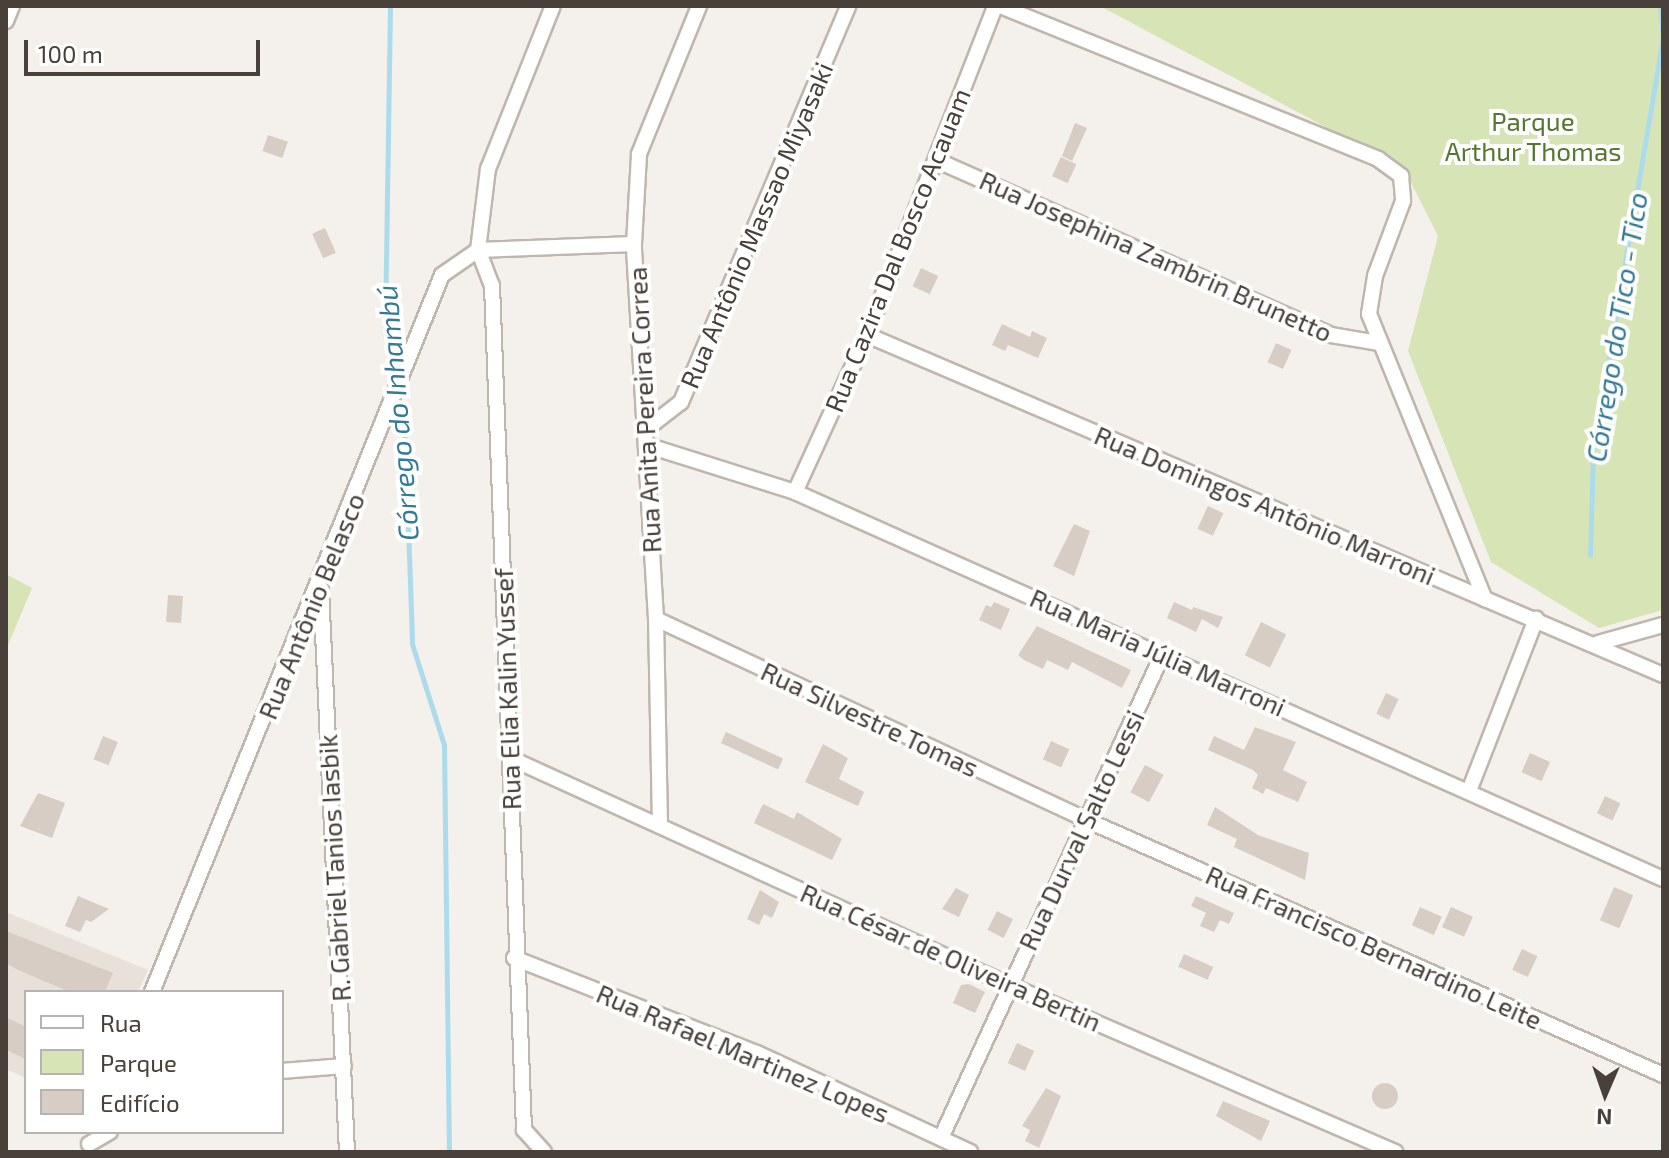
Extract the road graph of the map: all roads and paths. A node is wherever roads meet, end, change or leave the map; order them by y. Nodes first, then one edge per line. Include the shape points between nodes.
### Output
1 (12, 6) edge
2 (553, 6) edge
3 (699, 6) edge
4 (848, 6) edge
5 (998, 6) edge
6 (6, 21) edge
7 (936, 160) junction
8 (634, 244) junction
9 (478, 250) junction
10 (867, 335) junction
11 (1379, 343) junction
12 (645, 437) junction
13 (795, 492) junction
14 (322, 580) junction
15 (1485, 599) junction
16 (656, 619) junction
17 (1536, 619) junction
18 (1663, 625) edge
19 (1597, 643) junction
20 (1163, 653) junction
21 (1663, 675) edge
22 (510, 758) junction
23 (1469, 791) junction
24 (1084, 819) junction
25 (660, 826) junction
26 (1663, 879) edge
27 (514, 958) junction
28 (1009, 985) junction
29 (153, 990) edge
30 (344, 1066) junction
31 (284, 1071) edge
32 (1663, 1075) edge
33 (941, 1138) junction
34 (347, 1152) edge
35 (544, 1152) edge
36 (970, 1152) edge
37 (1395, 1152) edge

1 - 6 street
2 - 9 street via 488,169
3 - 8 street, Rua Anita Pereira Correa via 639,154
4 - 12 street, Rua Antônio Massao Miyasaki via 681,402
5 - 7 street, Rua Cazira Dal Bosco Acauam
5 - 11 street via 1378,159 1401,176 1403,201 1369,305
7 - 10 street, Rua Cazira Dal Bosco Acauam
7 - 11 street, Rua Josephina Zambrin Brunetto via 1331,335
8 - 9 street
8 - 12 street, Rua Anita Pereira Correa
9 - 14 street, Rua Antônio Belasco via 442,275
9 - 22 street, Rua Elia Kalin Yussef via 492,286
10 - 13 street, Rua Cazira Dal Bosco Acauam
10 - 15 street, Rua Domingos Antônio Marroni
11 - 15 street
12 - 13 street, Rua Maria Júlia Marroni
12 - 16 street, Rua Anita Pereira Correa
13 - 20 street, Rua Maria Júlia Marroni
14 - 29 street, Rua Antônio Belasco
14 - 30 street, R. Gabriel Tanios Iasbik
15 - 17 street, Rua Domingos Antônio Marroni
16 - 24 street, Rua Silvestre Tomas
16 - 25 street, Rua Anita Pereira Correa
17 - 19 street, Rua Domingos Antônio Marroni
17 - 23 street
18 - 19 street
19 - 21 street, Rua Domingos Antônio Marroni
20 - 23 street, Rua Maria Júlia Marroni
20 - 24 street, Rua Durval Salto Lessi
22 - 25 street, Rua César de Oliveira Bertin
22 - 27 street, Rua Elia Kalin Yussef
23 - 26 street, Rua Maria Júlia Marroni
24 - 28 street, Rua Durval Salto Lessi
24 - 32 street, Rua Francisco Bernardino Leite
25 - 28 street, Rua César de Oliveira Bertin
27 - 33 street, Rua Rafael Martinez Lopes via 757,1053
27 - 35 street, Rua Elia Kalin Yussef via 524,1130
28 - 33 street, Rua Durval Salto Lessi
28 - 37 street, Rua César de Oliveira Bertin
30 - 31 street
30 - 34 street, R. Gabriel Tanios Iasbik
33 - 36 street, Rua Rafael Martinez Lopes

